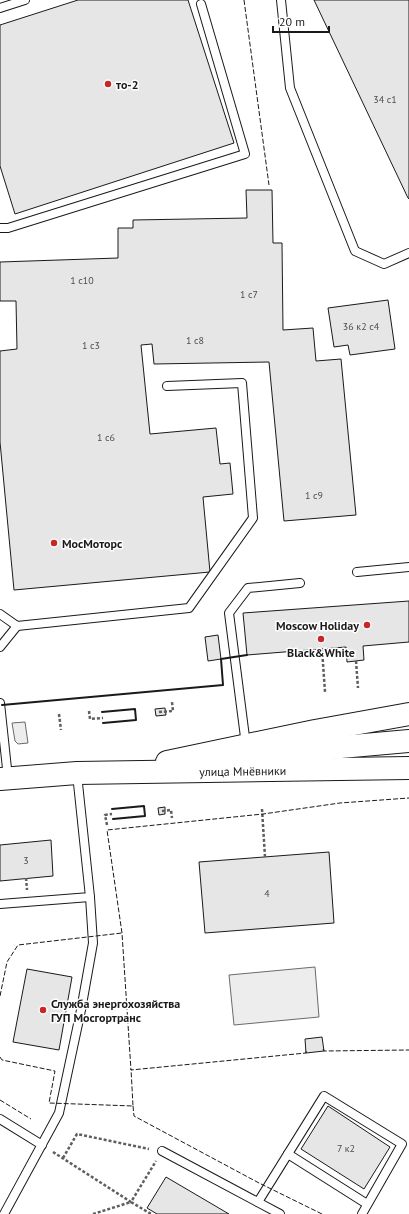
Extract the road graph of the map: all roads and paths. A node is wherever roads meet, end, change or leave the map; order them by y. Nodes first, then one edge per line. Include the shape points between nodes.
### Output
1 (25, 0) edge
2 (281, 0) edge
3 (201, 4) dead end
4 (0, 8) edge
5 (0, 228) edge
6 (409, 253) edge
7 (168, 386) dead end
8 (409, 567) edge
9 (357, 572) dead end
10 (300, 584) dead end
11 (0, 614) edge
12 (17, 626) junction
13 (0, 647) edge
14 (322, 649) dead end
15 (356, 661) dead end
16 (358, 688) dead end
17 (325, 692) dead end
18 (172, 702) dead end
19 (0, 703) edge
20 (89, 711) dead end
21 (159, 712) dead end
22 (59, 714) dead end
23 (409, 714) edge
24 (103, 718) dead end
25 (61, 730) dead end
26 (409, 741) edge
27 (246, 745) junction
28 (164, 762) junction
29 (409, 768) edge
30 (77, 774) junction
31 (4, 779) edge
32 (262, 809) dead end
33 (162, 811) dead end
34 (112, 814) dead end
35 (172, 818) dead end
36 (107, 825) dead end
37 (265, 857) dead end
38 (90, 896) junction
39 (0, 904) edge
40 (0, 1119) edge
41 (42, 1145) junction
42 (162, 1151) junction
43 (288, 1154) junction
44 (63, 1158) junction
45 (132, 1202) junction
46 (258, 1202) junction
47 (367, 1204) junction
48 (4, 1214) edge
49 (93, 1214) edge
50 (151, 1214) edge
51 (280, 1214) edge
52 (362, 1214) edge

1 - 4 lane
2 - 6 lane via 290,88 355,251 384,264
3 - 5 lane via 245,154 8,228
7 - 12 lane via 242,383 253,518 190,608
8 - 9 lane
10 - 27 lane via 248,588 229,613
11 - 12 lane
12 - 13 lane
14 - 17 path
15 - 16 path
18 - 21 path via 173,711
19 - 31 lane
20 - 24 path via 90,719
22 - 25 path
23 - 27 main road, улица Мнёвники
26 - 28 main road, улица Мнёвники
27 - 28 main road, улица Мнёвники
28 - 30 main road, улица Мнёвники
29 - 30 main road, улица Мнёвники
30 - 31 main road, улица Мнёвники
30 - 38 lane
32 - 37 path
33 - 35 path via 171,810
34 - 36 path via 105,815
38 - 39 lane
38 - 41 lane via 93,943 81,1010 59,1113
40 - 41 lane
41 - 44 path
41 - 48 lane
42 - 44 path via 77,1134
42 - 45 path
42 - 46 lane
43 - 46 lane
43 - 47 lane
43 - 47 lane via 324,1096 402,1144
44 - 45 path
45 - 49 path
45 - 50 path
46 - 51 lane
47 - 52 lane

